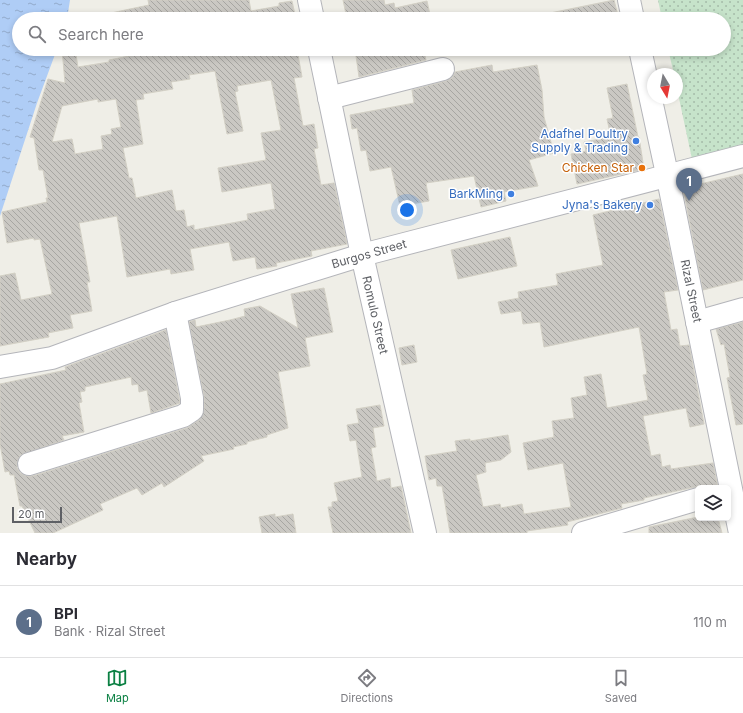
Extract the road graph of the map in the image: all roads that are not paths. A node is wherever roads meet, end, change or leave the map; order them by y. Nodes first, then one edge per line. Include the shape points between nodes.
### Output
1 (309, 0) edge
2 (629, 0) edge
3 (312, 12) edge
4 (632, 12) edge
5 (320, 56) edge
6 (642, 56) edge
7 (443, 69) dead end
8 (329, 98) junction
9 (743, 156) edge
10 (667, 174) junction
11 (362, 255) junction
12 (743, 309) edge
13 (176, 313) junction
14 (698, 322) junction
15 (0, 367) edge
16 (29, 464) dead end
17 (734, 489) edge
18 (695, 500) edge
19 (425, 533) edge
20 (582, 533) edge
21 (740, 533) edge

1 - 3 street
2 - 4 street
5 - 8 street, Romulo Street
6 - 10 street, Rizal Street
7 - 8 street
8 - 11 street, Romulo Street
9 - 10 street, Burgos Street
10 - 11 street, Burgos Street
10 - 14 street, Rizal Street
11 - 13 street, Burgos Street
11 - 19 street, Romulo Street
12 - 14 street
13 - 15 street, Burgos Street via 52,358
13 - 16 street via 192,410 183,416
14 - 17 street, Rizal Street
17 - 21 street, Rizal Street
18 - 20 street

